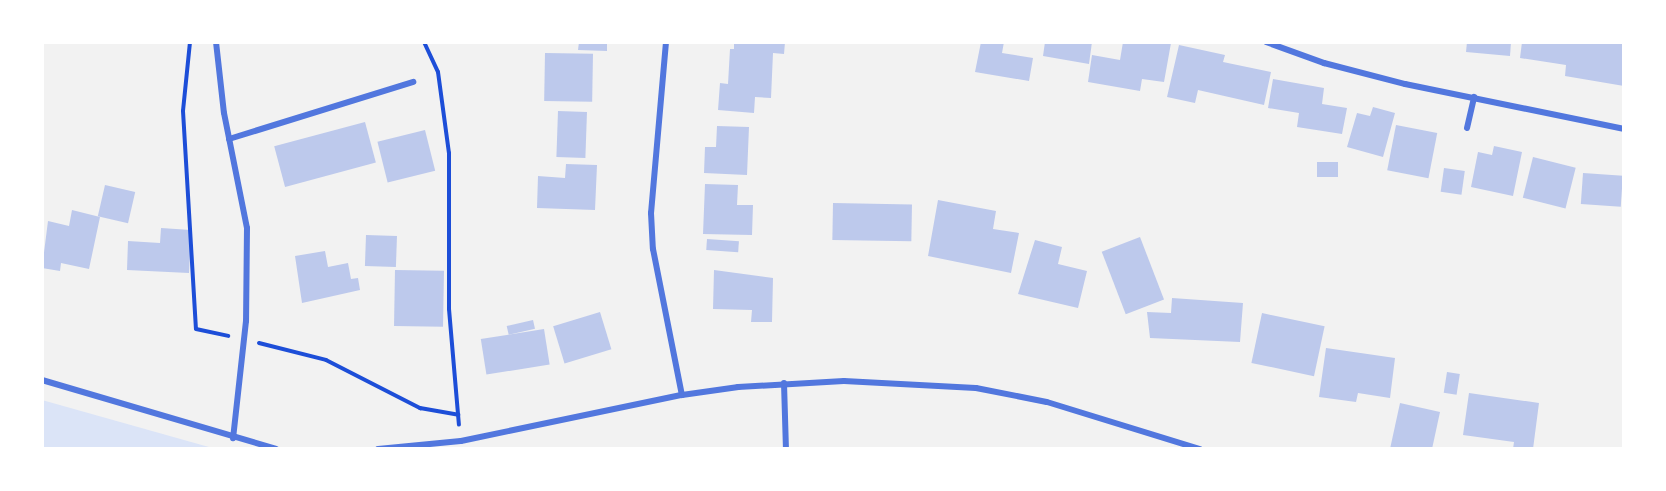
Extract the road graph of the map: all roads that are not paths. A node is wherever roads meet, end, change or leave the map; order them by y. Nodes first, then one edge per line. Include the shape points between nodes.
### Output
1 (216, 42) edge
2 (666, 42) edge
3 (1266, 42) edge
4 (413, 82) dead end
5 (1474, 96) junction
6 (1467, 128) dead end
7 (1624, 129) edge
8 (229, 139) junction
9 (42, 380) edge
10 (784, 383) junction
11 (682, 395) junction
12 (233, 438) junction
13 (276, 449) edge
14 (378, 449) edge
15 (786, 449) edge
16 (1200, 449) edge

1 - 8 street
2 - 11 street via 651,213 653,249
3 - 5 street via 1324,63
4 - 8 street
5 - 6 street
5 - 7 street
8 - 12 street via 247,228 246,321
9 - 12 street
10 - 11 street
10 - 15 street
10 - 16 street via 844,381 976,388 1047,402
11 - 14 street via 461,441
12 - 13 street

